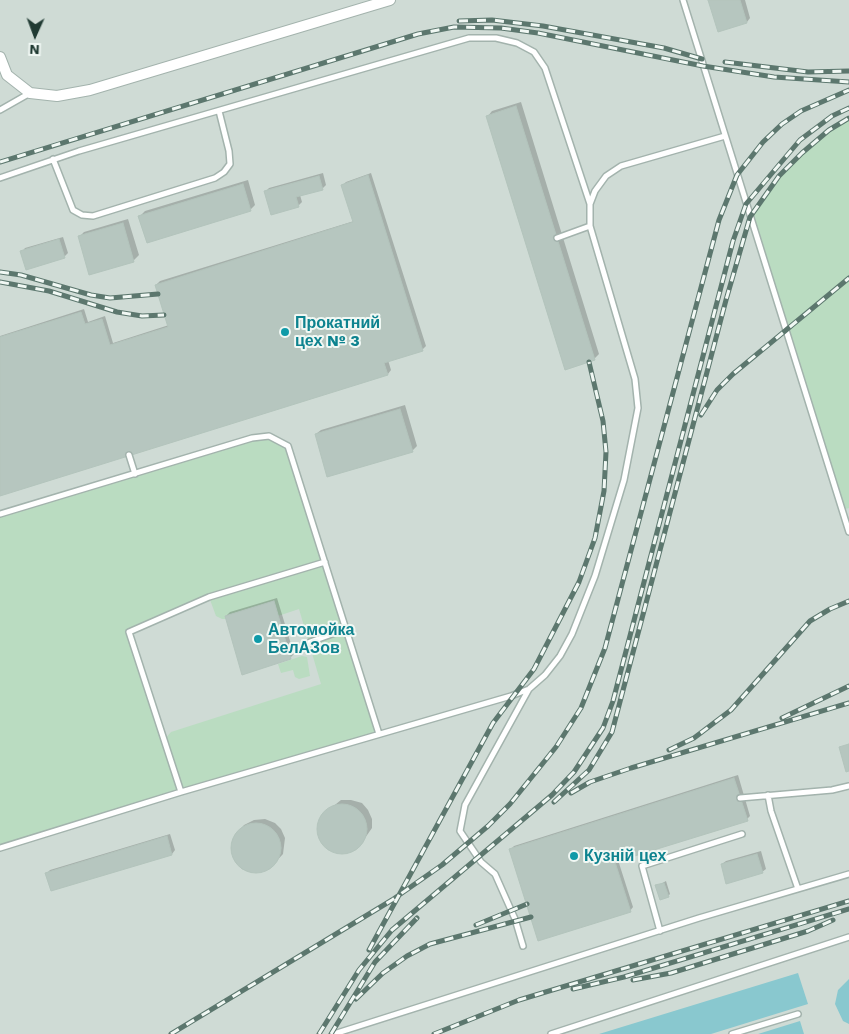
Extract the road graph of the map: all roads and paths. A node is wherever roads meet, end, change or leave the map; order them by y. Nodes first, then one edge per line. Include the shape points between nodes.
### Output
1 (390, 0) edge
2 (682, 0) edge
3 (0, 57) edge
4 (30, 93) junction
5 (0, 110) edge
6 (219, 111) junction
7 (725, 136) junction
8 (53, 159) junction
9 (0, 178) edge
10 (590, 204) junction
11 (590, 226) junction
12 (557, 238) dead end
13 (129, 455) dead end
14 (135, 474) junction
15 (849, 508) edge
16 (842, 510) junction
17 (0, 514) edge
18 (849, 532) edge
19 (325, 562) junction
20 (346, 630) junction
21 (310, 642) dead end
22 (529, 689) junction
23 (379, 734) junction
24 (849, 786) edge
25 (181, 792) junction
26 (768, 795) junction
27 (740, 798) dead end
28 (742, 834) dead end
29 (0, 848) edge
30 (849, 874) edge
31 (798, 889) junction
32 (660, 931) junction
33 (849, 937) edge
34 (524, 946) dead end
35 (798, 1014) dead end
36 (334, 1034) edge
37 (550, 1034) edge
38 (732, 1034) edge

1 - 4 street via 90,90 57,96
2 - 7 lane
3 - 4 street via 7,75
4 - 5 lane
6 - 8 lane
6 - 8 lane via 229,151 230,164 224,172 215,178 93,216 73,210
6 - 10 lane via 469,38 496,38 534,52 545,68
7 - 10 lane via 621,166 606,176
7 - 16 lane
8 - 9 lane
10 - 11 lane
11 - 12 lane
11 - 22 lane via 635,379 638,408 624,480 576,626 560,656
13 - 14 lane
14 - 17 lane
14 - 19 lane via 252,438 269,436 288,446
15 - 16 lane
16 - 18 lane
19 - 20 lane
19 - 25 lane via 209,597 129,632
20 - 21 lane
20 - 23 lane
22 - 23 lane
22 - 34 lane via 465,805 460,831 481,862 495,874
23 - 25 lane
24 - 26 lane
25 - 29 lane
26 - 27 lane
26 - 31 lane
28 - 32 lane via 642,866
30 - 31 lane
31 - 32 lane
32 - 36 lane
33 - 37 lane
35 - 38 lane

